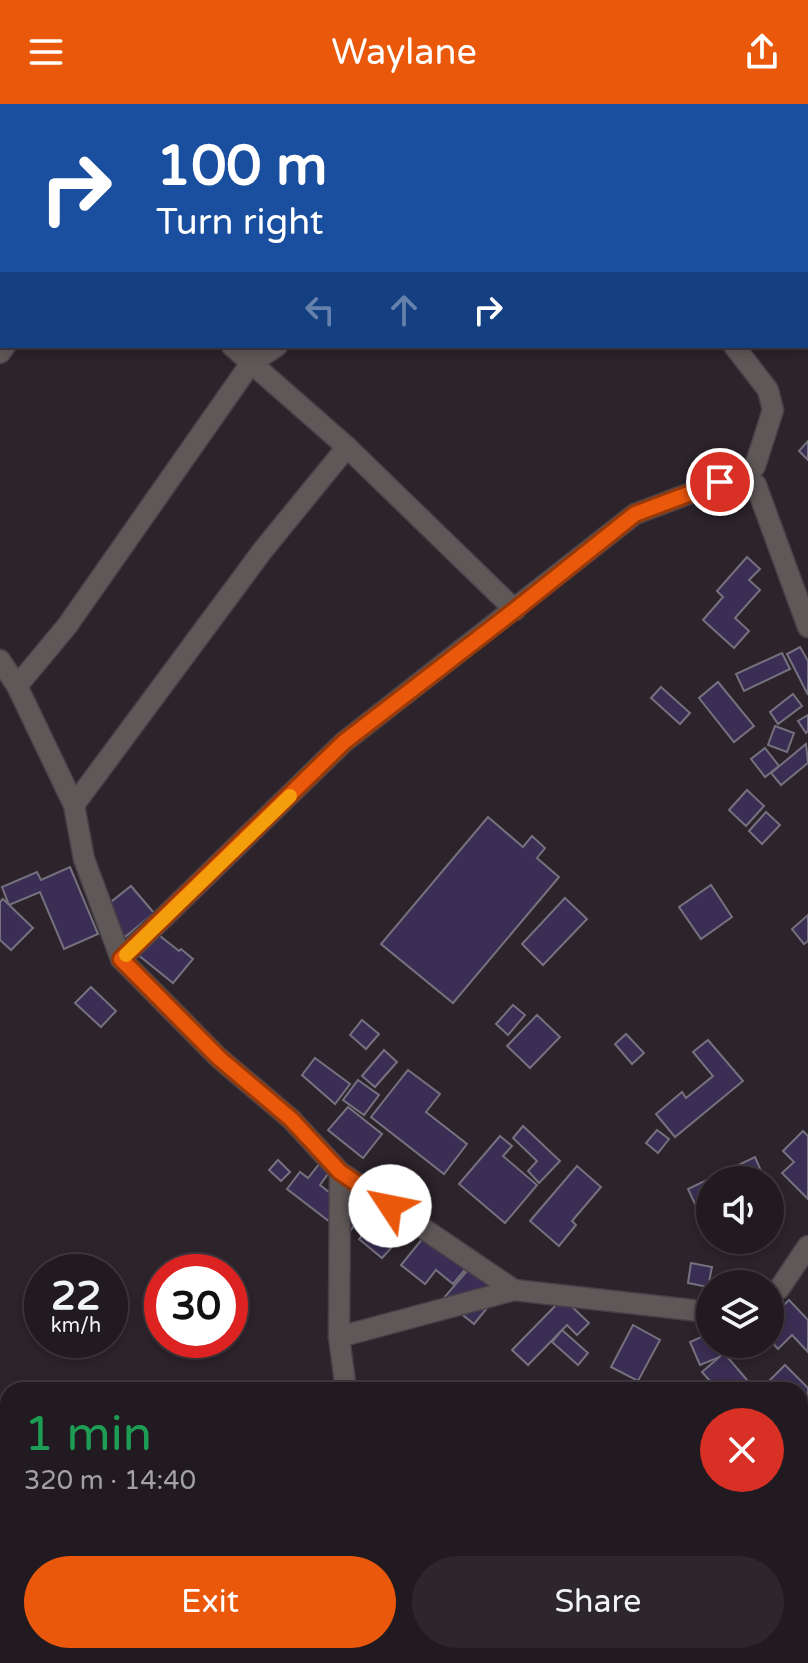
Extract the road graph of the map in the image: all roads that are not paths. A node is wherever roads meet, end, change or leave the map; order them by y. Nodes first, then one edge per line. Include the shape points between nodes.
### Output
1 (234, 348) edge
2 (274, 348) edge
3 (736, 348) edge
4 (251, 363) junction
5 (347, 447) junction
6 (744, 480) junction
7 (515, 610) junction
8 (808, 627) edge
9 (0, 660) edge
10 (17, 686) junction
11 (74, 805) junction
12 (121, 959) junction
13 (340, 1172) junction
14 (808, 1246) edge
15 (784, 1282) edge
16 (514, 1290) junction
17 (696, 1311) edge
18 (339, 1337) junction
19 (345, 1382) edge

1 - 4 street
2 - 4 street
3 - 6 street via 768,390 773,410 755,466
4 - 5 street
4 - 10 street via 67,626
5 - 7 street
5 - 11 street via 263,550
6 - 7 street via 720,482 635,514
6 - 8 street via 756,485 764,503
7 - 12 street via 344,742
9 - 10 street
10 - 11 street
11 - 12 street via 84,859
12 - 13 street
13 - 16 street
13 - 18 street
14 - 15 street
16 - 17 street
16 - 18 street
18 - 19 street

